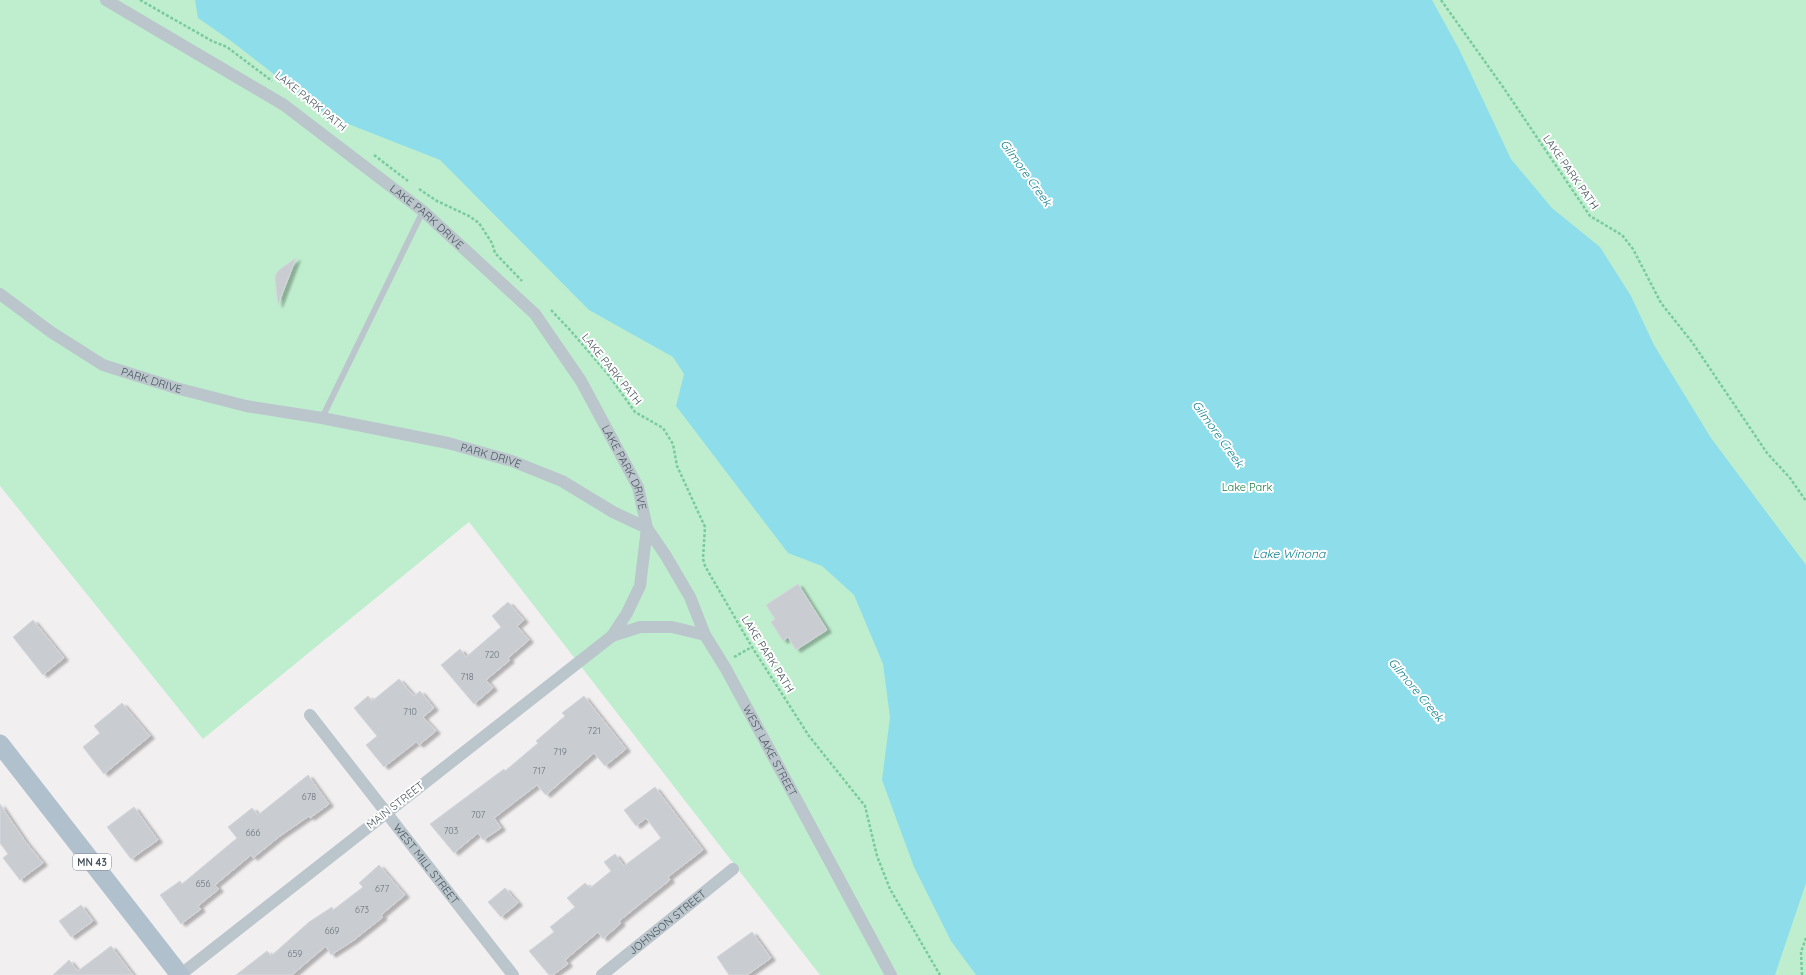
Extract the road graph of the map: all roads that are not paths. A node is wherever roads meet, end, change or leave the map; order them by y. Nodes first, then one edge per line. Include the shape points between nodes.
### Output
1 (106, 0) edge
2 (423, 211) junction
3 (0, 294) edge
4 (322, 418) junction
5 (646, 528) junction
6 (705, 635) junction
7 (612, 636) junction
8 (310, 715) dead end
9 (1, 749) edge
10 (387, 812) junction
11 (733, 869) dead end
12 (180, 975) edge
13 (513, 975) edge
14 (602, 975) edge
15 (891, 975) edge

1 - 2 street, LAKE PARK DRIVE via 284,105
2 - 4 lane
2 - 5 street, LAKE PARK DRIVE via 535,314 581,381 638,487
3 - 4 street, PARK DRIVE via 51,332 103,365 246,406
4 - 5 street, PARK DRIVE via 448,443 512,461 562,481 613,512
5 - 6 street, WEST LAKE STREET via 690,597
5 - 7 street, MAIN STREET via 640,586
6 - 7 street, MAIN STREET via 672,627 640,627
6 - 15 street, WEST LAKE STREET via 723,663
7 - 10 street, MAIN STREET
8 - 10 street, WEST MILL STREET
9 - 12 main road, MN 43
10 - 12 street, MAIN STREET
10 - 13 street, WEST MILL STREET
11 - 14 street, JOHNSON STREET

